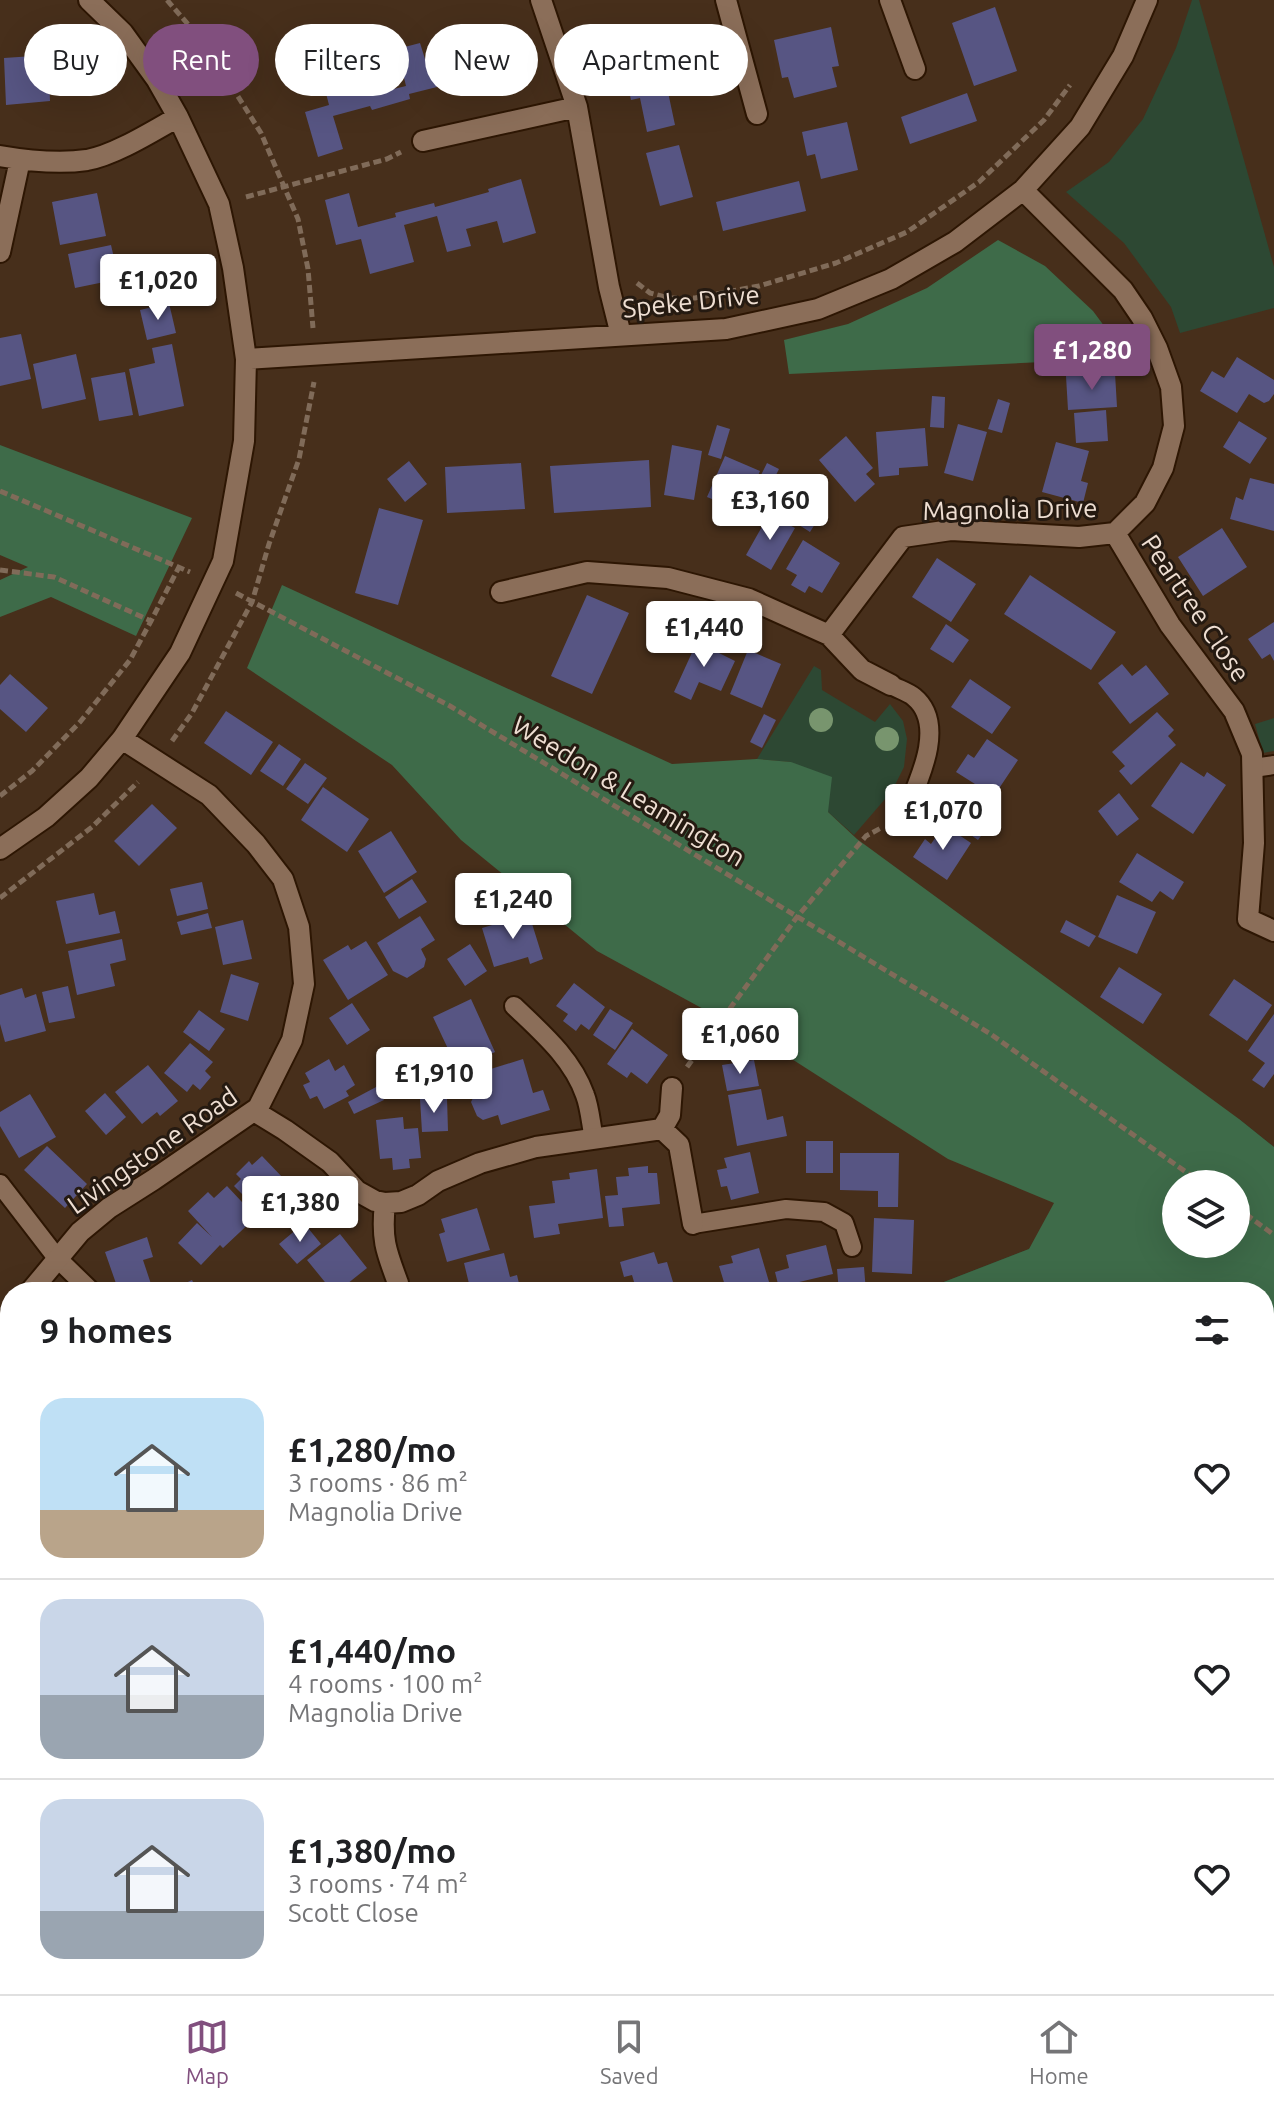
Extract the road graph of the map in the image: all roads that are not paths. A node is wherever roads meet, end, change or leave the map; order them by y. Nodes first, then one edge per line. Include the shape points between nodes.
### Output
1 (89, 0) edge
2 (541, 0) edge
3 (726, 0) edge
4 (890, 0) edge
5 (1147, 0) edge
6 (915, 69) dead end
7 (577, 107) junction
8 (757, 114) dead end
9 (178, 117) junction
10 (423, 141) road end
11 (10, 158) edge
12 (1023, 190) junction
13 (0, 252) edge
14 (621, 335) junction
15 (246, 359) junction
16 (1115, 533) junction
17 (501, 592) dead end
18 (829, 635) junction
19 (891, 685) joint
20 (122, 739) junction
21 (1274, 765) edge
22 (1253, 768) junction
23 (904, 816) road end
24 (1, 845) edge
25 (1274, 931) edge
26 (514, 1006) dead end
27 (672, 1088) road end
28 (254, 1111) junction
29 (662, 1129) junction
30 (594, 1139) junction
31 (0, 1184) edge
32 (385, 1203) junction
33 (693, 1224) joint
34 (852, 1247) dead end
35 (57, 1258) junction
36 (38, 1282) edge
37 (82, 1282) edge
38 (398, 1282) edge

1 - 9 street via 123,33
2 - 7 street
3 - 8 street
4 - 6 street
5 - 12 street, Speke Drive via 1123,56 1080,127
7 - 10 street
7 - 14 street
9 - 11 street via 135,142 90,159
9 - 15 street via 219,204
11 - 13 street
12 - 14 street, Speke Drive via 955,242 891,279 818,309 726,329
12 - 16 street, Magnolia Drive via 1123,290 1157,348 1171,387 1174,426 1163,468 1145,503
14 - 15 street, Speke Drive
15 - 20 street via 244,441 223,561 180,653
16 - 18 street, Magnolia Drive via 1079,537 951,530 903,537
16 - 22 street, Peartree Close via 1170,625 1234,711
17 - 18 street via 587,572 668,578 749,599
18 - 19 street via 862,670
19 - 23 lane via 913,697 929,722 926,760
20 - 24 street via 46,817
20 - 28 street, Livingstone Road via 209,795 283,879 299,927 304,984 292,1040
21 - 22 lane
22 - 25 street, Peartree Close via 1248,919
26 - 30 lane via 571,1066 586,1096
27 - 29 street via 670,1115
28 - 32 street via 330,1162 357,1191
28 - 35 street, Livingstone Road via 109,1208
29 - 30 street
29 - 33 street via 679,1145
30 - 32 street via 536,1147 480,1163 418,1195
31 - 35 lane
32 - 38 street via 384,1246
33 - 34 lane via 786,1209 824,1212 844,1223
35 - 36 street, Livingstone Road
35 - 37 lane

